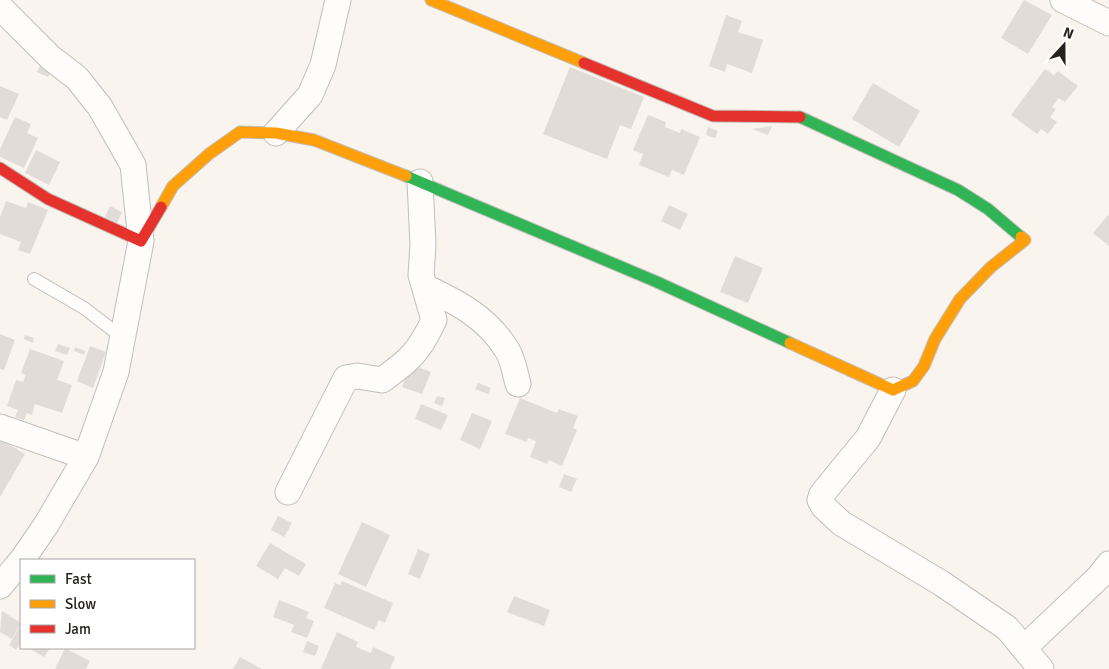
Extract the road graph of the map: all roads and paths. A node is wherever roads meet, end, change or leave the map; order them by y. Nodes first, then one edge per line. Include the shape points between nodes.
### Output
1 (338, 0) edge
2 (431, 0) edge
3 (1063, 0) edge
4 (0, 7) edge
5 (1109, 23) edge
6 (276, 133) junction
7 (0, 168) edge
8 (420, 182) junction
9 (141, 242) junction
10 (34, 280) dead end
11 (424, 287) junction
12 (123, 338) junction
13 (518, 384) dead end
14 (894, 390) junction
15 (0, 428) edge
16 (86, 457) junction
17 (288, 492) dead end
18 (22, 559) edge
19 (20, 562) edge
20 (1109, 564) edge
21 (0, 586) edge
22 (1024, 648) junction
23 (1041, 669) edge

1 - 6 street via 324,65 310,95
2 - 14 street via 713,116 804,117 958,190 988,209 1025,240 991,266 960,299 935,339 924,366 913,381
3 - 5 street
4 - 9 street via 51,58 77,78 100,107 133,165
6 - 8 street via 314,140
6 - 9 street via 240,132 209,154 173,186
7 - 9 street via 48,199
8 - 11 street via 421,275
8 - 14 street via 657,282
9 - 12 street
10 - 12 lane via 84,308
11 - 13 street via 455,301 481,318 508,351
11 - 17 street via 434,320 422,346 382,380 357,376 346,378
12 - 16 street via 116,372
14 - 22 street via 868,438 820,500 841,524 941,583 1007,628
15 - 16 street
16 - 18 street
19 - 21 street
20 - 22 street
22 - 23 street

